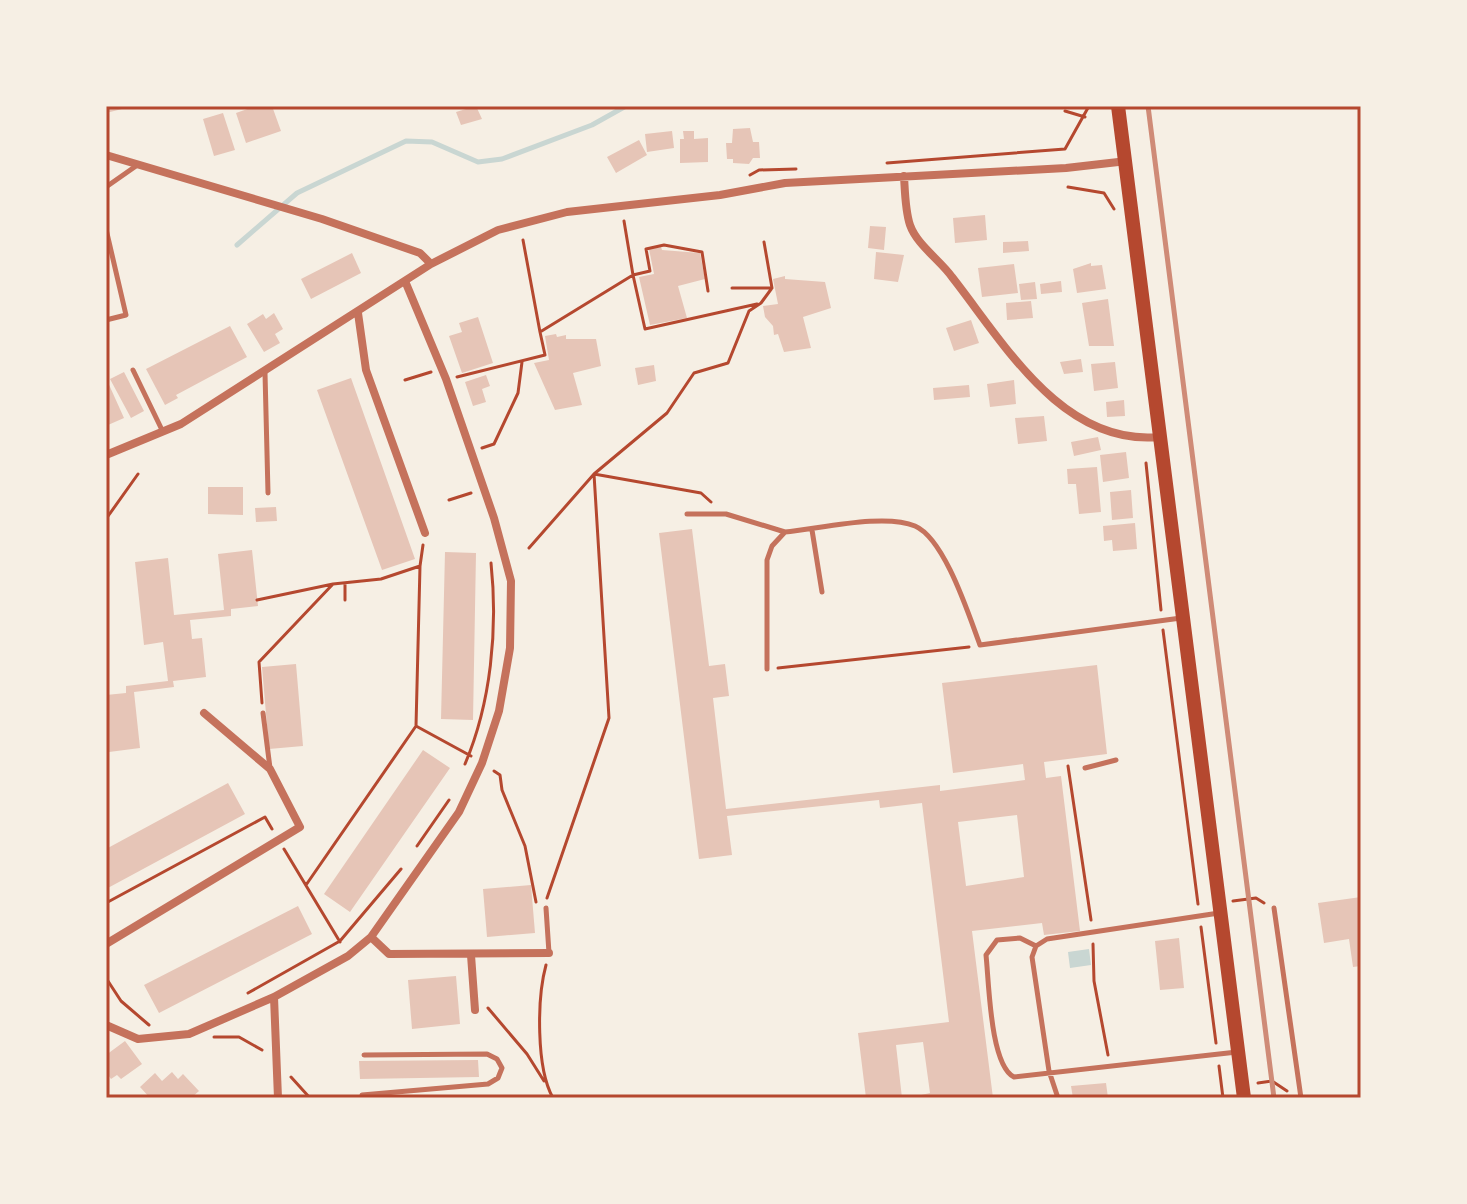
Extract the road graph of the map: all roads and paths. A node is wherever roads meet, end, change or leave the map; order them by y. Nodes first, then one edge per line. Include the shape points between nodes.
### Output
1 (1089, 106) edge
2 (1118, 106) edge
3 (1065, 111) dead end
4 (1085, 117) junction
5 (106, 155) edge
6 (1127, 161) junction
7 (887, 163) dead end
8 (136, 166) junction
9 (799, 170) dead end
10 (747, 176) dead end
11 (904, 176) junction
12 (106, 187) edge
13 (1068, 187) dead end
14 (1116, 219) dead end
15 (624, 221) dead end
16 (106, 229) edge
17 (523, 240) dead end
18 (764, 242) dead end
19 (431, 264) junction
20 (633, 275) junction
21 (405, 281) junction
22 (732, 288) dead end
23 (772, 288) junction
24 (708, 291) dead end
25 (761, 303) junction
26 (358, 313) junction
27 (106, 320) edge
28 (540, 332) junction
29 (522, 362) junction
30 (133, 370) dead end
31 (431, 372) dead end
32 (265, 373) junction
33 (446, 379) junction
34 (405, 380) dead end
35 (164, 433) junction
36 (1159, 437) junction
37 (1143, 439) junction
38 (107, 452) edge
39 (471, 453) junction
40 (138, 474) dead end
41 (594, 474) junction
42 (268, 493) dead end
43 (449, 500) dead end
44 (476, 503) dead end
45 (687, 514) dead end
46 (726, 514) junction
47 (106, 519) edge
48 (812, 530) junction
49 (785, 532) junction
50 (425, 533) joint
51 (529, 548) dead end
52 (490, 553) dead end
53 (420, 566) junction
54 (345, 583) junction
55 (333, 584) junction
56 (822, 592) dead end
57 (257, 600) dead end
58 (345, 600) dead end
59 (1182, 618) junction
60 (1162, 619) junction
61 (980, 645) junction
62 (767, 669) joint
63 (204, 713) dead end
64 (263, 713) joint
65 (416, 726) junction
66 (469, 755) junction
67 (1116, 760) dead end
68 (482, 763) junction
69 (1068, 766) dead end
70 (464, 768) dead end
71 (1085, 768) dead end
72 (270, 769) junction
73 (453, 794) dead end
74 (410, 856) dead end
75 (402, 869) dead end
76 (306, 885) dead end
77 (546, 908) junction
78 (1220, 908) junction
79 (1274, 908) joint
80 (1200, 915) junction
81 (1093, 934) junction
82 (371, 937) junction
83 (106, 944) edge
84 (1036, 946) junction
85 (549, 953) junction
86 (471, 955) junction
87 (106, 978) edge
88 (474, 993) junction
89 (246, 994) dead end
90 (274, 997) junction
91 (475, 1010) dead end
92 (106, 1025) edge
93 (196, 1032) junction
94 (166, 1039) junction
95 (1238, 1052) junction
96 (1218, 1054) junction
97 (364, 1055) dead end
98 (276, 1061) junction
99 (1110, 1066) junction
100 (1049, 1071) junction
101 (546, 1084) junction
102 (1243, 1091) edge
103 (278, 1098) edge
104 (310, 1098) edge
105 (362, 1098) edge
106 (553, 1098) edge
107 (1058, 1098) edge
108 (1223, 1098) edge
109 (1299, 1098) edge

1 - 4 path
2 - 6 main road
3 - 4 path
4 - 7 path via 1065,149
5 - 8 street
6 - 11 street
6 - 36 main road
8 - 12 lane
8 - 19 street via 322,219 420,253
9 - 10 path via 759,170
11 - 19 street via 785,183 567,212 498,230
11 - 37 street via 910,225 1038,386 1106,432
13 - 14 path via 1109,198
15 - 20 path
16 - 27 lane via 126,315
17 - 28 path
18 - 23 path
19 - 21 street
20 - 24 path via 650,271 646,249 664,245 702,252
20 - 25 path via 645,329
20 - 28 path
21 - 26 street
21 - 33 street
22 - 23 path
23 - 25 path
25 - 41 path via 749,311 728,363 694,373 667,413
26 - 32 street
26 - 50 street via 366,370
28 - 29 path via 545,355
29 - 33 path
29 - 39 path via 518,393 494,444
30 - 35 lane
31 - 34 path
32 - 35 street
32 - 42 lane
33 - 39 street
35 - 38 street
36 - 37 street
36 - 59 main road
37 - 60 path
39 - 68 street via 511,581 510,648 499,711
40 - 47 path
41 - 46 path via 701,493
41 - 51 path
41 - 77 path via 609,718
43 - 44 path via 471,493
45 - 46 lane
46 - 49 lane
48 - 49 lane
48 - 56 lane
48 - 61 lane via 888,522 916,526 938,548
49 - 62 lane via 767,560
50 - 53 path
52 - 66 path via 491,649 484,708
53 - 54 path via 381,579
53 - 65 path
54 - 55 path
54 - 58 path
55 - 57 path
55 - 64 path via 259,662
59 - 60 lane
59 - 78 main road
60 - 61 lane
60 - 80 path
61 - 62 path
63 - 72 street
64 - 72 lane
65 - 66 path
65 - 76 path
66 - 68 path
66 - 70 path
67 - 71 lane
68 - 77 path via 500,775 525,846 537,905
68 - 82 street via 459,812
69 - 81 path
72 - 83 street via 300,827
73 - 74 path
75 - 89 path via 340,941
77 - 85 lane
78 - 79 path via 1256,898
78 - 80 lane
78 - 95 main road
79 - 109 lane
80 - 81 lane
80 - 96 path
81 - 84 lane via 1047,939
81 - 99 path via 1094,981
82 - 86 street via 389,954
82 - 90 street via 348,956
84 - 100 lane via 1032,957
84 - 100 lane via 1010,937 997,940 986,955 1002,1067 1014,1077
85 - 86 street
85 - 101 path via 539,991
86 - 88 street
87 - 94 path via 121,1001
88 - 91 street
88 - 101 path
90 - 93 street
90 - 98 street
92 - 94 street via 138,1039
93 - 94 street
93 - 98 path via 219,1039 239,1037
95 - 96 lane
95 - 102 main road
96 - 99 lane
96 - 108 path
97 - 105 lane via 487,1054 502,1068 488,1084
98 - 103 street
98 - 104 path
99 - 100 lane
100 - 107 lane
101 - 106 path
102 - 109 path via 1272,1081

